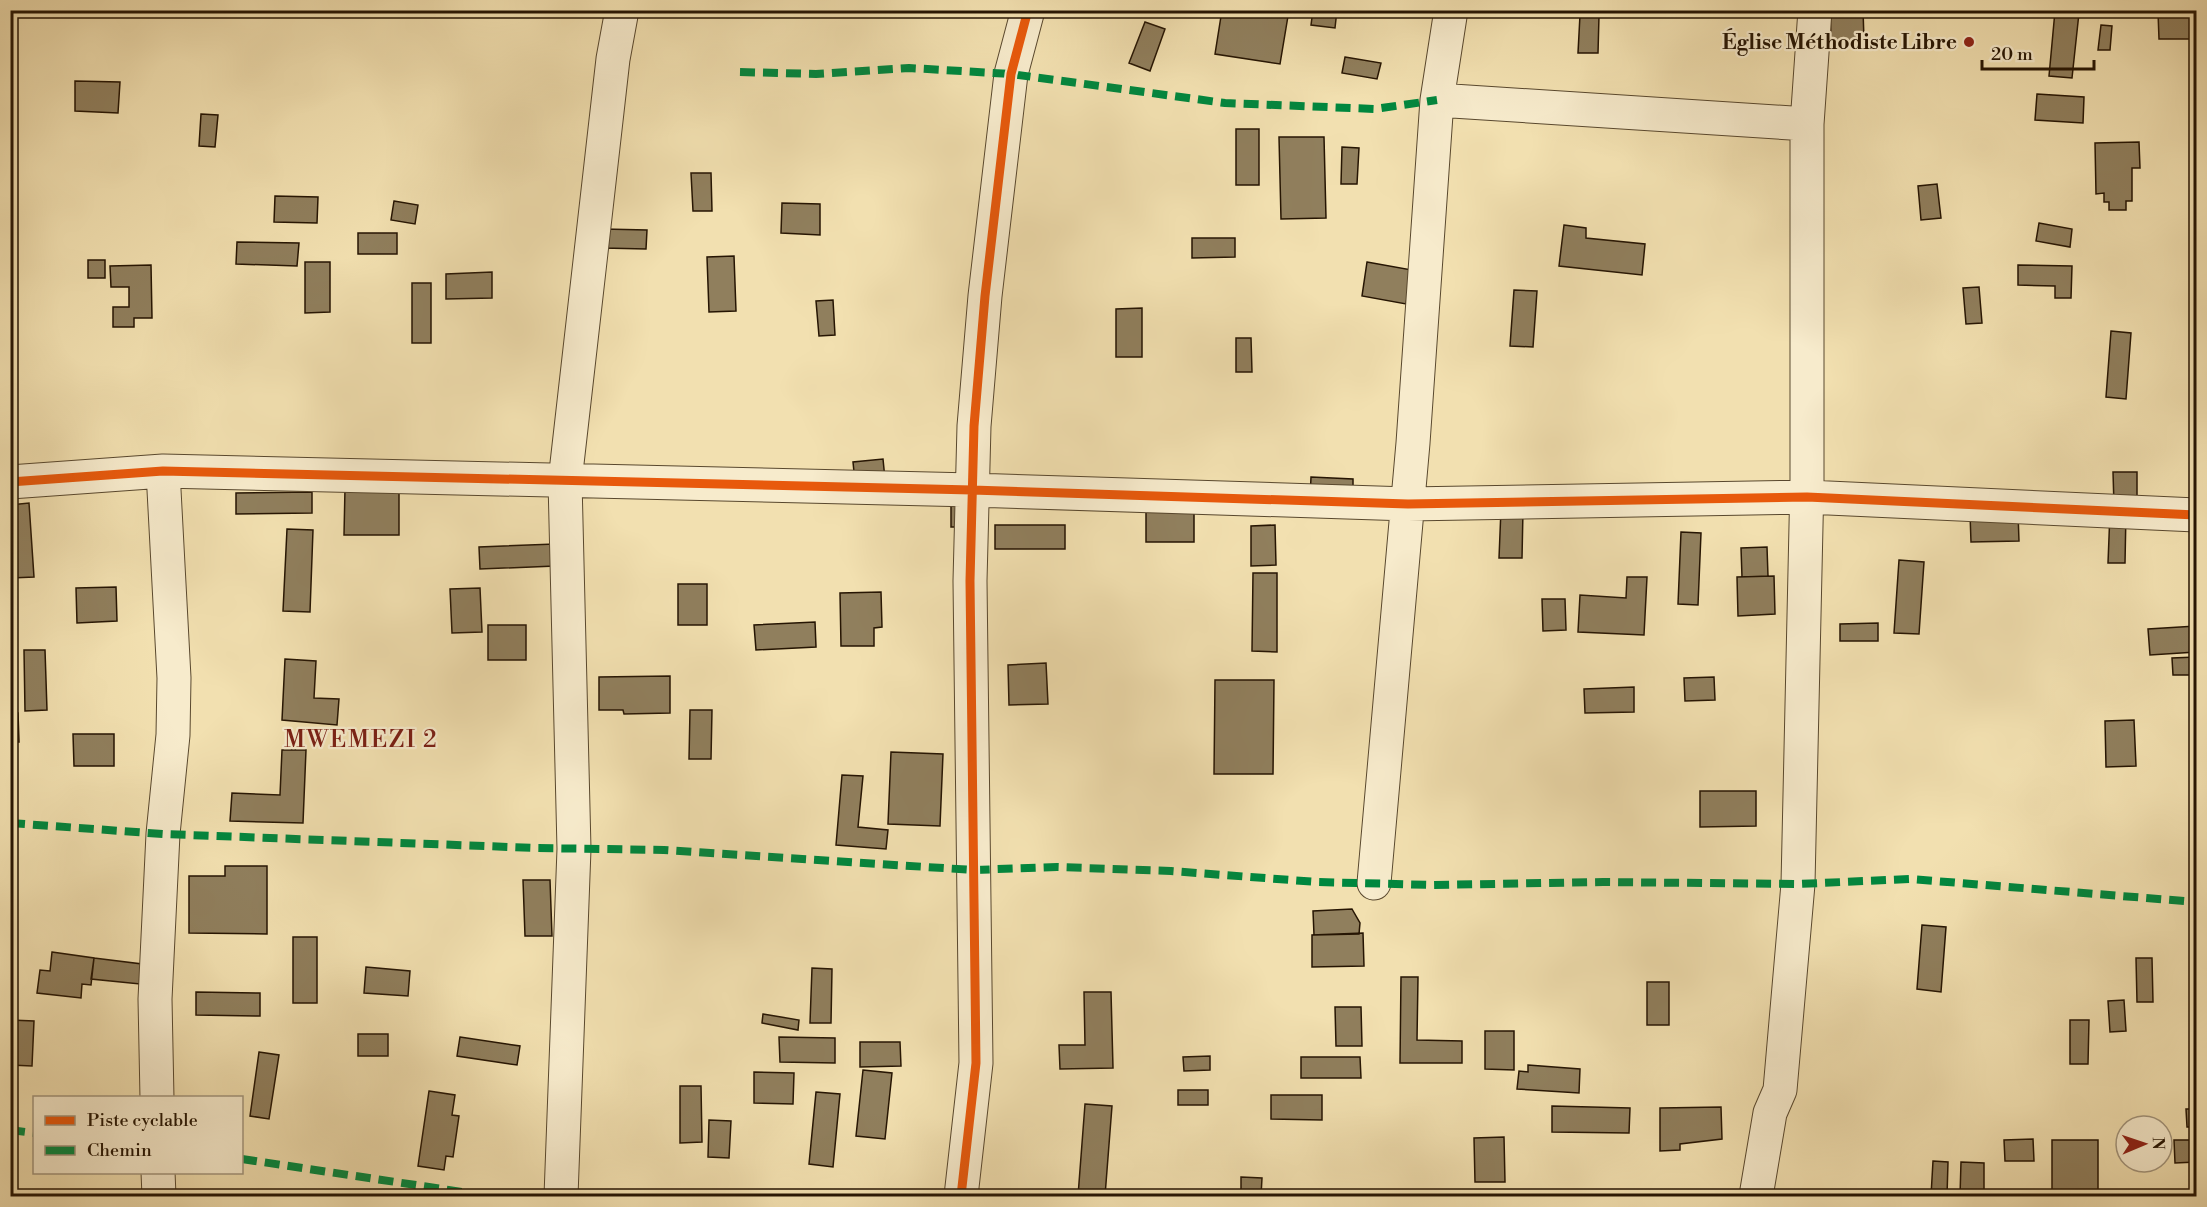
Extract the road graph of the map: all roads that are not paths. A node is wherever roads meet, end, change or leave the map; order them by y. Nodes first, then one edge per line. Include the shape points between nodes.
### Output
1 (622, 10) edge
2 (1028, 10) edge
3 (1451, 10) edge
4 (1815, 10) edge
5 (1437, 100) junction
6 (1807, 124) junction
7 (163, 471) junction
8 (565, 481) junction
9 (10, 482) edge
10 (972, 490) junction
11 (1807, 497) junction
12 (1408, 504) junction
13 (2196, 515) edge
14 (1374, 883) dead end
15 (157, 1096) edge
16 (159, 1174) edge
17 (159, 1197) edge
18 (561, 1197) edge
19 (961, 1197) edge
20 (1756, 1197) edge

1 - 8 street via 613,59
2 - 10 street via 1011,74 985,296
3 - 5 street
4 - 6 street
5 - 6 street
5 - 12 street
6 - 11 street
7 - 8 street
7 - 9 street
7 - 15 street via 174,678 155,999
8 - 10 street
8 - 18 street via 574,849
10 - 12 street
10 - 19 street via 976,1063
11 - 12 street
11 - 13 street
11 - 20 street via 1798,884 1780,1090 1770,1113
12 - 14 street
16 - 17 street

